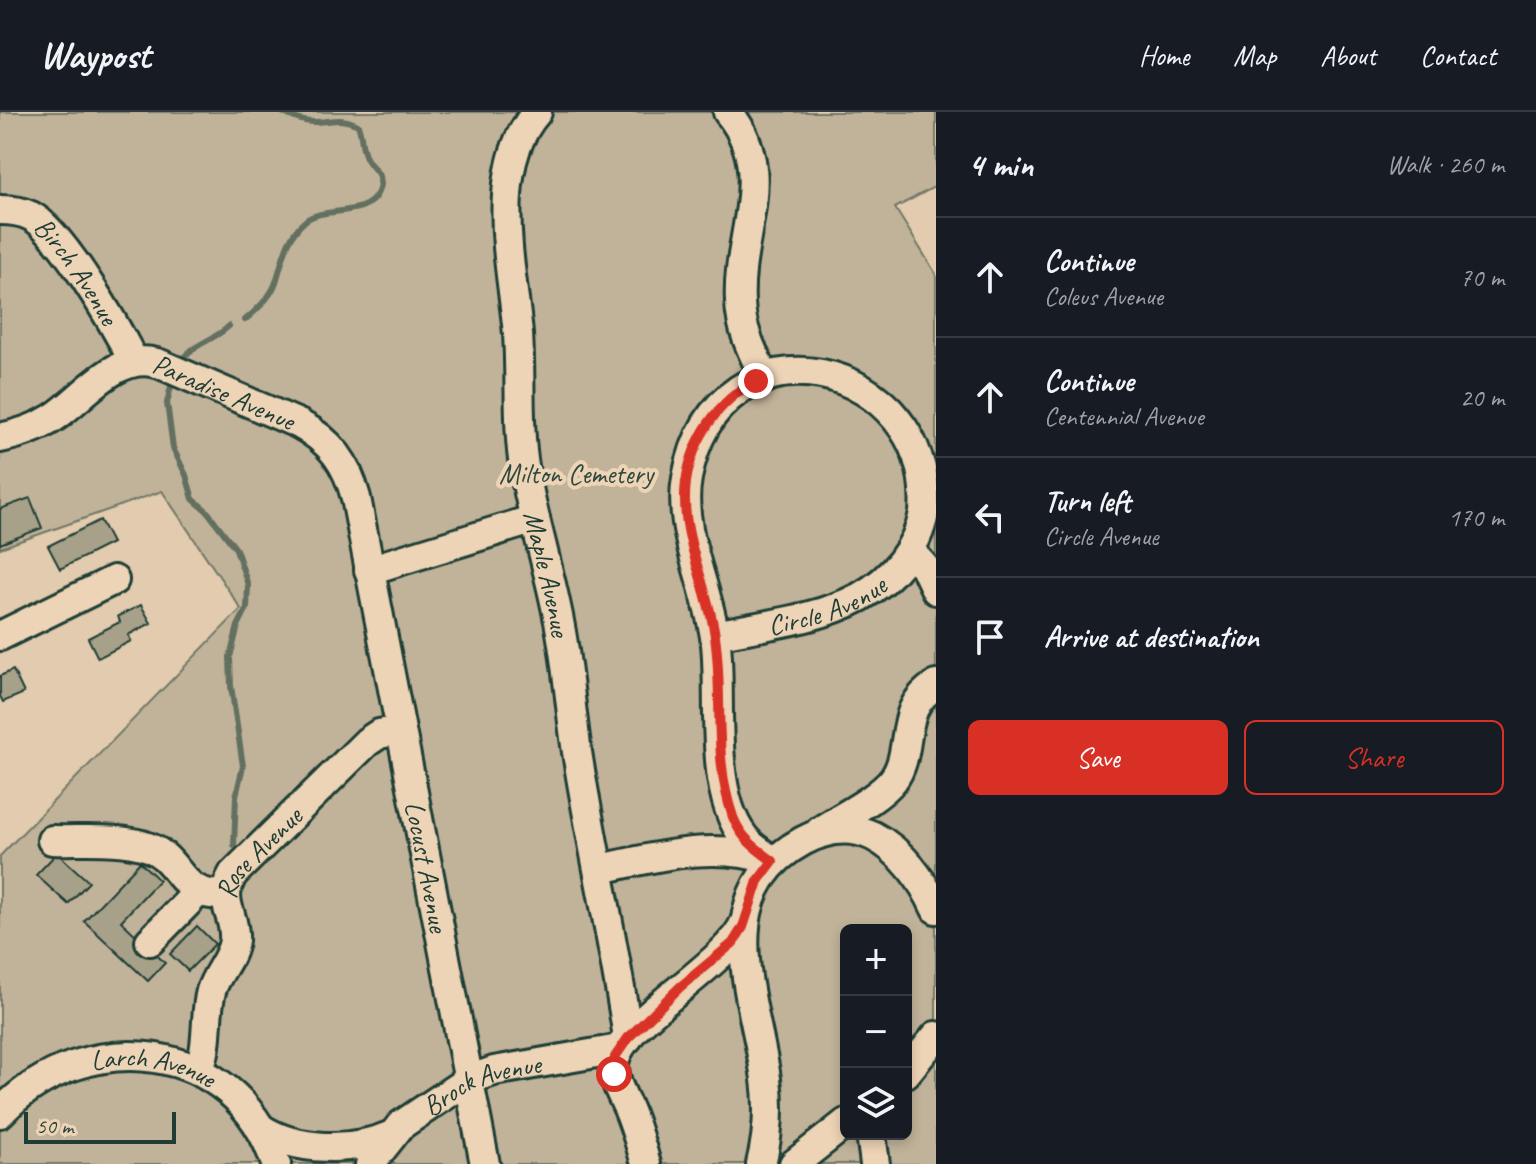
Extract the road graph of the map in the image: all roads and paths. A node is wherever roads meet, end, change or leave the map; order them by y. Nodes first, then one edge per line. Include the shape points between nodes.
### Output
1 (537, 112) edge
2 (732, 114) edge
3 (0, 210) edge
4 (133, 360) junction
5 (765, 378) junction
6 (0, 438) edge
7 (535, 519) junction
8 (910, 550) junction
9 (369, 570) junction
10 (114, 580) dead end
11 (936, 590) edge
12 (715, 635) junction
13 (0, 636) edge
14 (936, 685) edge
15 (400, 730) junction
16 (813, 836) junction
17 (52, 840) dead end
18 (773, 861) junction
19 (600, 869) junction
20 (211, 894) junction
21 (936, 909) edge
22 (747, 918) junction
23 (150, 941) dead end
24 (936, 1036) edge
25 (624, 1043) junction
26 (910, 1068) edge
27 (198, 1071) junction
28 (468, 1080) junction
29 (0, 1113) edge
30 (260, 1128) junction
31 (840, 1128) edge
32 (392, 1135) junction
33 (872, 1140) edge
34 (276, 1164) edge
35 (370, 1164) edge
36 (485, 1164) edge
37 (646, 1164) edge
38 (761, 1164) edge
39 (794, 1164) edge
40 (875, 1164) edge

1 - 7 street, Maple Avenue via 524,129 514,159 506,233 518,334 522,446
2 - 5 street via 750,153 754,177 740,274 742,320
3 - 4 street, Birch Avenue via 32,217 56,238
4 - 6 street, Paradise Avenue via 45,423
4 - 9 street, Paradise Avenue via 160,364 299,424 329,443 353,485
5 - 8 street, Circle Avenue via 801,371 840,377 865,386 895,410 916,440 925,478 922,524
5 - 12 street, Circle Avenue via 725,401 694,452 686,481 687,525
7 - 9 street
7 - 19 street, Maple Avenue via 561,630
8 - 11 street
8 - 12 street, Circle Avenue via 875,588 850,602
9 - 15 street, Locust Avenue
10 - 13 street
12 - 18 street, Circle Avenue via 719,749 728,799 741,834
14 - 16 street via 910,717 894,779
15 - 20 street, Rose Avenue via 367,742
15 - 28 street, Locust Avenue
16 - 18 street
16 - 21 street via 843,829 874,837 905,861
17 - 20 street via 148,847
18 - 19 street via 705,850
18 - 22 street via 758,881
19 - 25 street, Maple Avenue
20 - 23 street
20 - 27 street, Rose Avenue via 233,926 234,942 212,986
22 - 25 street via 733,943
22 - 38 street via 747,985 768,1107
24 - 26 street
25 - 28 street, Brock Avenue
25 - 37 street, Maple Avenue via 615,1057 614,1074
27 - 29 street, Larch Avenue via 145,1057 89,1059 40,1080
27 - 30 street, Larch Avenue via 234,1096
28 - 32 street, Brock Avenue
28 - 36 street, Locust Avenue
30 - 32 street via 286,1140 326,1146 367,1144
30 - 34 street, Larch Avenue
31 - 39 street
32 - 35 street, Brock Avenue
33 - 40 street

